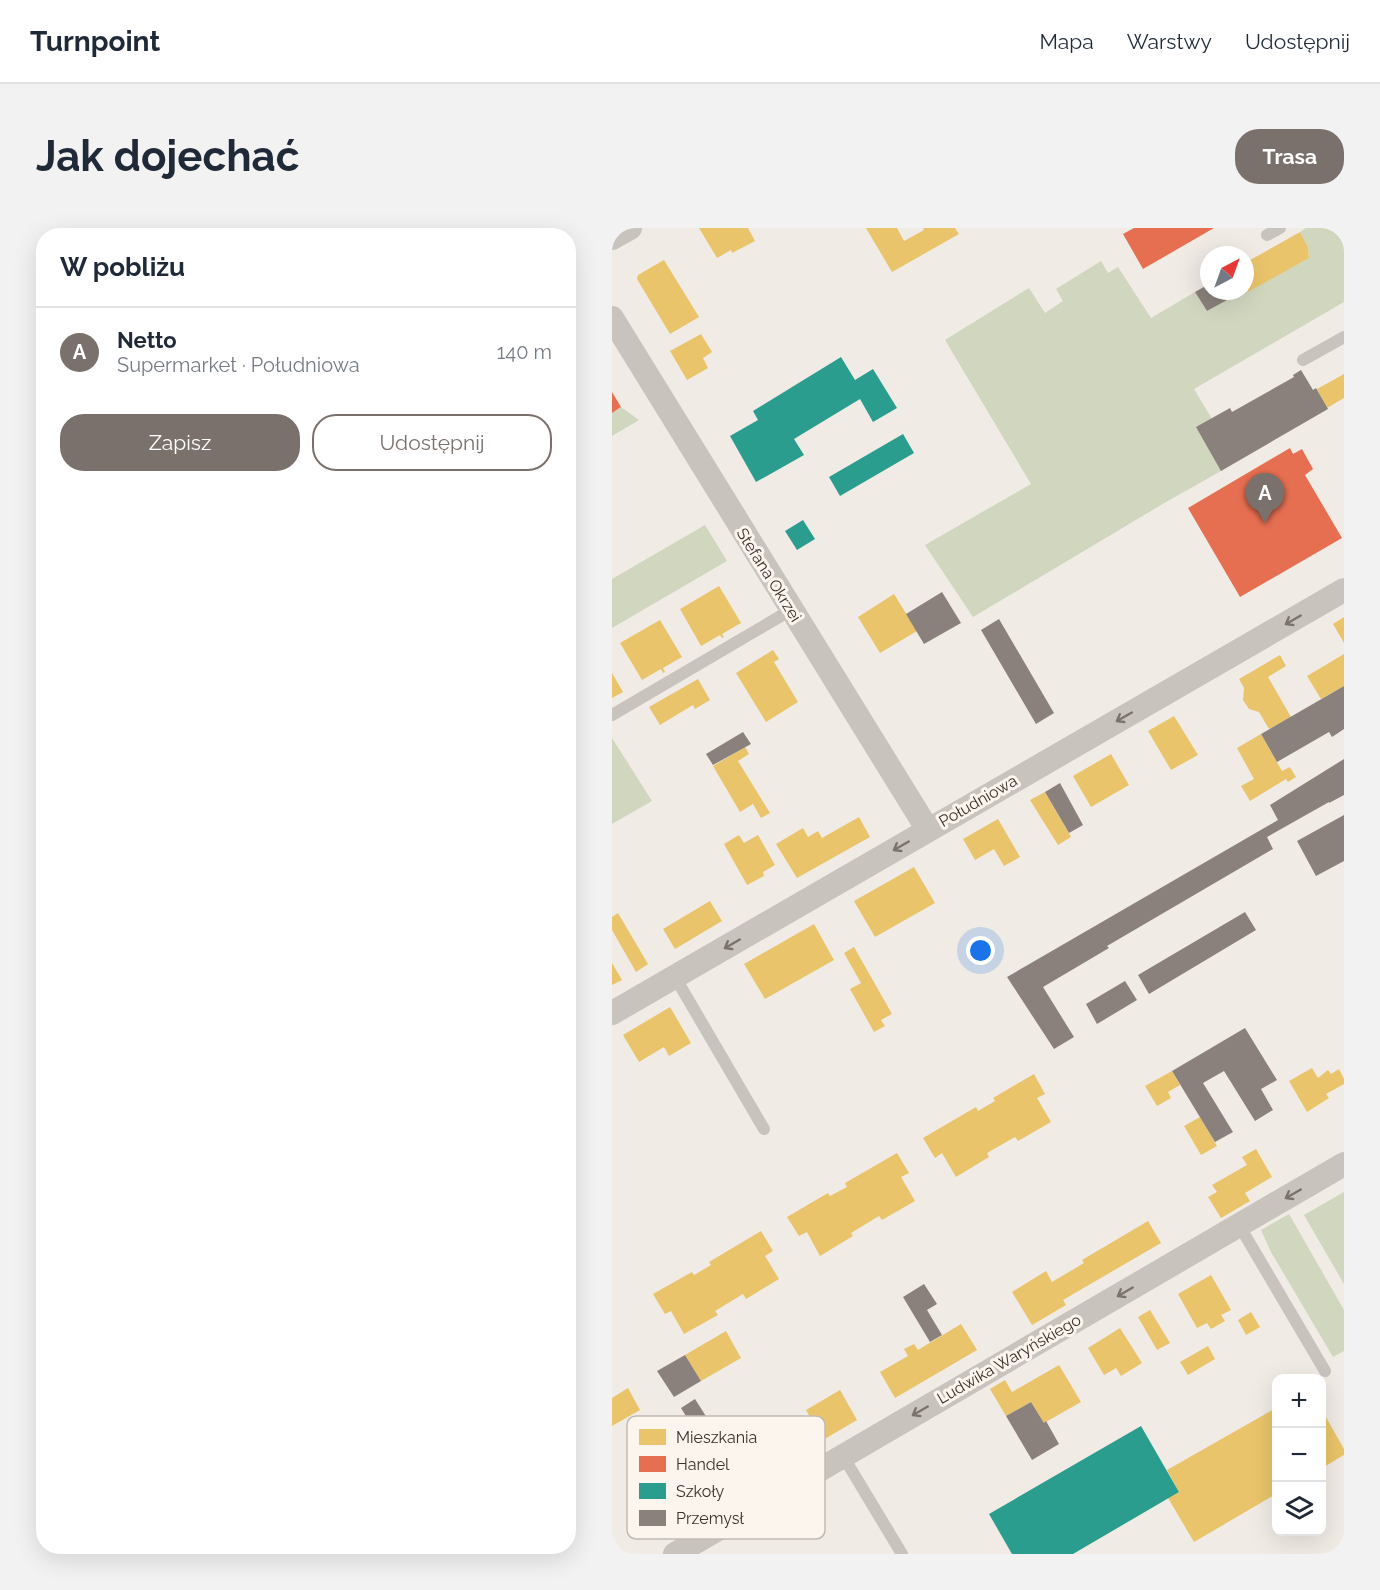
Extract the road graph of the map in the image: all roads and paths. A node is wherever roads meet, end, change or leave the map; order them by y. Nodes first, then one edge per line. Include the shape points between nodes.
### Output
1 (630, 228) edge
2 (1280, 228) edge
3 (1267, 235) dead end
4 (612, 238) edge
5 (612, 318) edge
6 (1344, 337) edge
7 (1303, 360) dead end
8 (1344, 590) edge
9 (791, 610) junction
10 (612, 715) edge
11 (928, 830) junction
12 (675, 977) junction
13 (612, 1013) edge
14 (764, 1129) dead end
15 (1344, 1164) edge
16 (1239, 1225) junction
17 (1325, 1371) dead end
18 (843, 1456) junction
19 (825, 1466) edge
20 (701, 1539) edge
21 (675, 1554) edge
22 (902, 1554) edge

1 - 4 street
2 - 3 lane
5 - 9 street, Stefana Okrzei
6 - 7 lane
8 -> 11 street, Południowa
9 - 10 lane
9 - 11 street, Stefana Okrzei
11 -> 12 street, Południowa
12 - 13 street, Południowa
12 - 14 lane
15 -> 16 street, Ludwika Waryńskiego
16 - 17 lane
16 -> 18 street, Ludwika Waryńskiego
18 - 19 street, Ludwika Waryńskiego
18 - 22 lane
20 - 21 street, Ludwika Waryńskiego

